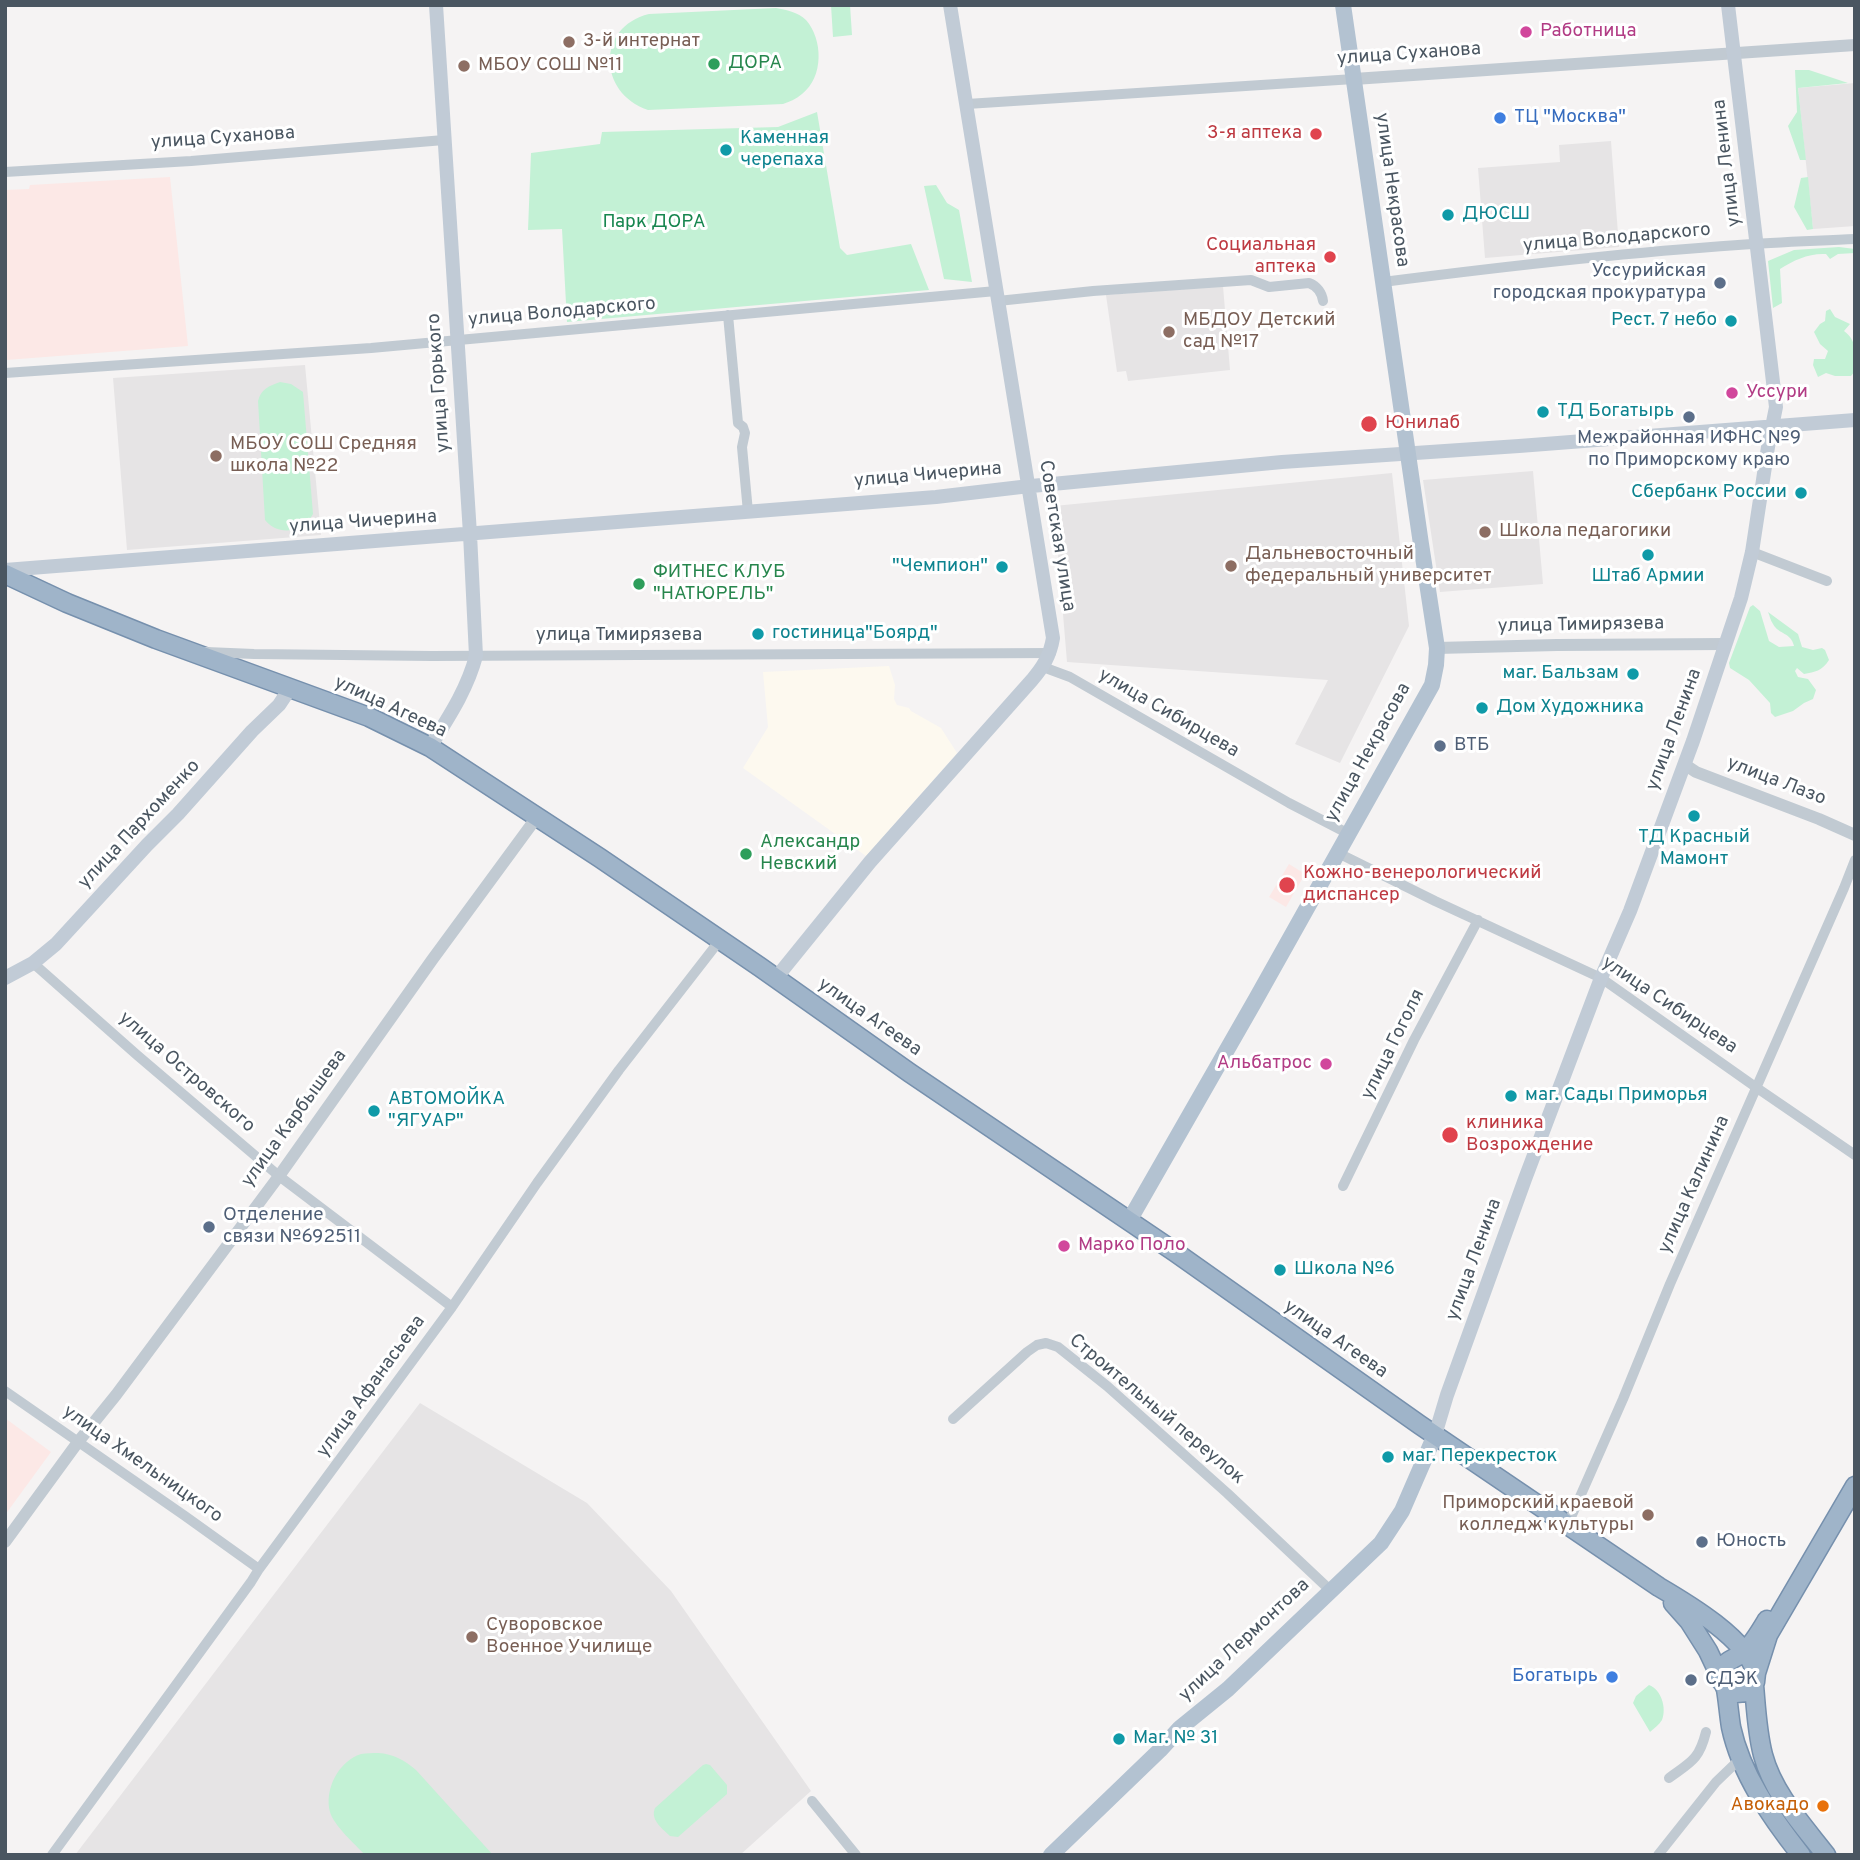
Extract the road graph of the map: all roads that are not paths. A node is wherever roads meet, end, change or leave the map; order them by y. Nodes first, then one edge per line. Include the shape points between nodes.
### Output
1 (436, 5) edge
2 (950, 5) edge
3 (1343, 5) edge
4 (1728, 5) edge
5 (1855, 45) edge
6 (1733, 52) junction
7 (1354, 79) junction
8 (967, 104) junction
9 (444, 141) junction
10 (5, 172) edge
11 (1855, 239) edge
12 (1757, 244) junction
13 (1383, 282) junction
14 (997, 296) junction
15 (1324, 301) dead end
16 (728, 315) junction
17 (457, 340) junction
18 (5, 373) edge
19 (1855, 420) edge
20 (1773, 427) junction
21 (1408, 454) junction
22 (1029, 486) junction
23 (748, 512) junction
24 (470, 534) junction
25 (1752, 552) junction
26 (5, 572) edge
27 (1827, 581) dead end
28 (1726, 644) junction
29 (1437, 648) junction
30 (188, 651) junction
31 (1051, 653) junction
32 (476, 656) junction
33 (1043, 667) junction
34 (291, 687) junction
35 (430, 747) junction
36 (1684, 764) junction
37 (537, 817) junction
38 (1349, 834) junction
39 (1855, 835) edge
40 (1338, 853) junction
41 (1855, 860) edge
42 (1478, 920) junction
43 (720, 940) junction
44 (33, 963) junction
45 (6, 978) edge
46 (776, 978) junction
47 (1601, 978) junction
48 (1757, 1088) junction
49 (1855, 1155) edge
50 (279, 1176) junction
51 (1343, 1186) dead end
52 (1129, 1221) junction
53 (452, 1307) junction
54 (5, 1391) edge
55 (953, 1419) dead end
56 (1435, 1435) junction
57 (78, 1441) junction
58 (1855, 1469) edge
59 (1855, 1486) edge
60 (1568, 1524) junction
61 (5, 1542) edge
62 (258, 1569) junction
63 (1659, 1587) junction
64 (1330, 1590) junction
65 (1744, 1652) junction
66 (1755, 1679) junction
67 (1724, 1685) junction
68 (1706, 1732) dead end
69 (1741, 1758) junction
70 (1670, 1778) dead end
71 (812, 1801) dead end
72 (52, 1855) edge
73 (856, 1855) edge
74 (1051, 1855) edge
75 (1658, 1855) edge
76 (1801, 1855) edge
77 (1826, 1855) edge

1 - 9 main road, улица Горького
2 - 8 main road, Советская улица
3 - 7 main road, улица Некрасова
4 - 6 main road, улица Ленина
5 - 6 street, улица Суханова
6 - 7 street, улица Суханова
6 - 12 main road, улица Ленина
7 - 8 street, улица Суханова
7 - 13 main road, улица Некрасова
8 - 14 main road, Советская улица
9 - 10 street, улица Суханова
9 - 17 main road, улица Горького
11 - 12 street, улица Володарского
12 - 13 street, улица Володарского
12 - 20 main road, улица Ленина via 1776,407
13 - 21 main road, улица Некрасова
14 - 15 street, улица Володарского via 1251,279 1269,287 1309,283
14 - 16 street, улица Володарского
14 - 22 main road, Советская улица
16 - 17 street, улица Володарского
16 - 23 street via 738,423 745,433 741,447
17 - 18 street, улица Володарского
17 - 24 main road, улица Горького
19 - 20 main road, улица Чичерина
20 - 21 main road, улица Чичерина
20 - 25 main road, улица Ленина
21 - 22 main road, улица Чичерина
21 - 29 main road, улица Некрасова
22 - 23 main road, улица Чичерина
22 - 31 main road, Советская улица via 1053,638
23 - 24 main road, улица Чичерина
24 - 26 main road, улица Чичерина
24 - 32 main road, улица Горького
25 - 27 street
25 - 28 main road, улица Ленина
26 - 30 highway, улица Агеева via 67,603
28 - 29 street, улица Тимирязева
28 - 36 main road, улица Ленина
29 - 38 main road, улица Некрасова via 1432,685
30 - 32 street, улица Тимирязева
30 - 34 highway, улица Агеева
31 - 32 street, улица Тимирязева
31 - 33 main road
32 - 35 main road, улица Горького via 459,700
33 - 38 street, улица Сибирцева via 1070,677
33 - 46 main road via 870,862
34 - 35 highway, улица Агеева
34 - 44 main road, улица Пархоменко via 178,814
35 - 37 highway, улица Агеева
36 - 39 street, улица Лазо
36 - 47 main road, улица Ленина
37 - 43 highway, улица Агеева
37 - 50 street, улица Карбышева
38 - 40 main road, улица Некрасова
40 - 42 street, улица Сибирцева
40 - 52 main road, улица Некрасова
41 - 48 street, улица Калинина
42 - 47 street, улица Сибирцева
42 - 51 street, улица Гоголя
43 - 46 highway, улица Агеева
43 - 53 street, улица Афанасьева via 619,1070
44 - 45 main road, улица Пархоменко
44 - 50 street, улица Островского
46 - 52 highway, улица Агеева
47 - 48 street, улица Сибирцева
47 - 56 main road, улица Ленина
48 - 49 street, улица Сибирцева
48 - 60 street, улица Калинина
50 - 53 street, улица Островского
50 - 57 street, улица Карбышева
52 - 56 highway, улица Агеева
53 - 62 street, улица Афанасьева
54 - 57 street, улица Хмельницкого
55 - 64 street, Строительный переулок via 1037,1345 1058,1347 1227,1493
56 - 60 highway, улица Агеева
56 - 64 main road, улица Лермонтова via 1394,1525
57 - 61 street, улица Карбышева
57 - 62 street, улица Хмельницкого
58 - 65 highway
59 - 66 highway via 1768,1635
60 - 63 highway, улица Агеева
62 - 72 street, улица Афанасьева
63 - 65 highway, улица Агеева via 1733,1638
63 - 67 highway, улица Агеева via 1709,1651
64 - 74 main road, улица Лермонтова
65 - 66 highway via 1754,1665
65 - 67 highway via 1721,1671
66 - 67 highway via 1746,1692 1730,1692
66 - 77 highway via 1762,1753 1773,1782
67 - 69 highway, улица Агеева
68 - 70 street via 1693,1761
69 - 75 street
69 - 76 highway, улица Агеева via 1756,1790
71 - 73 street

